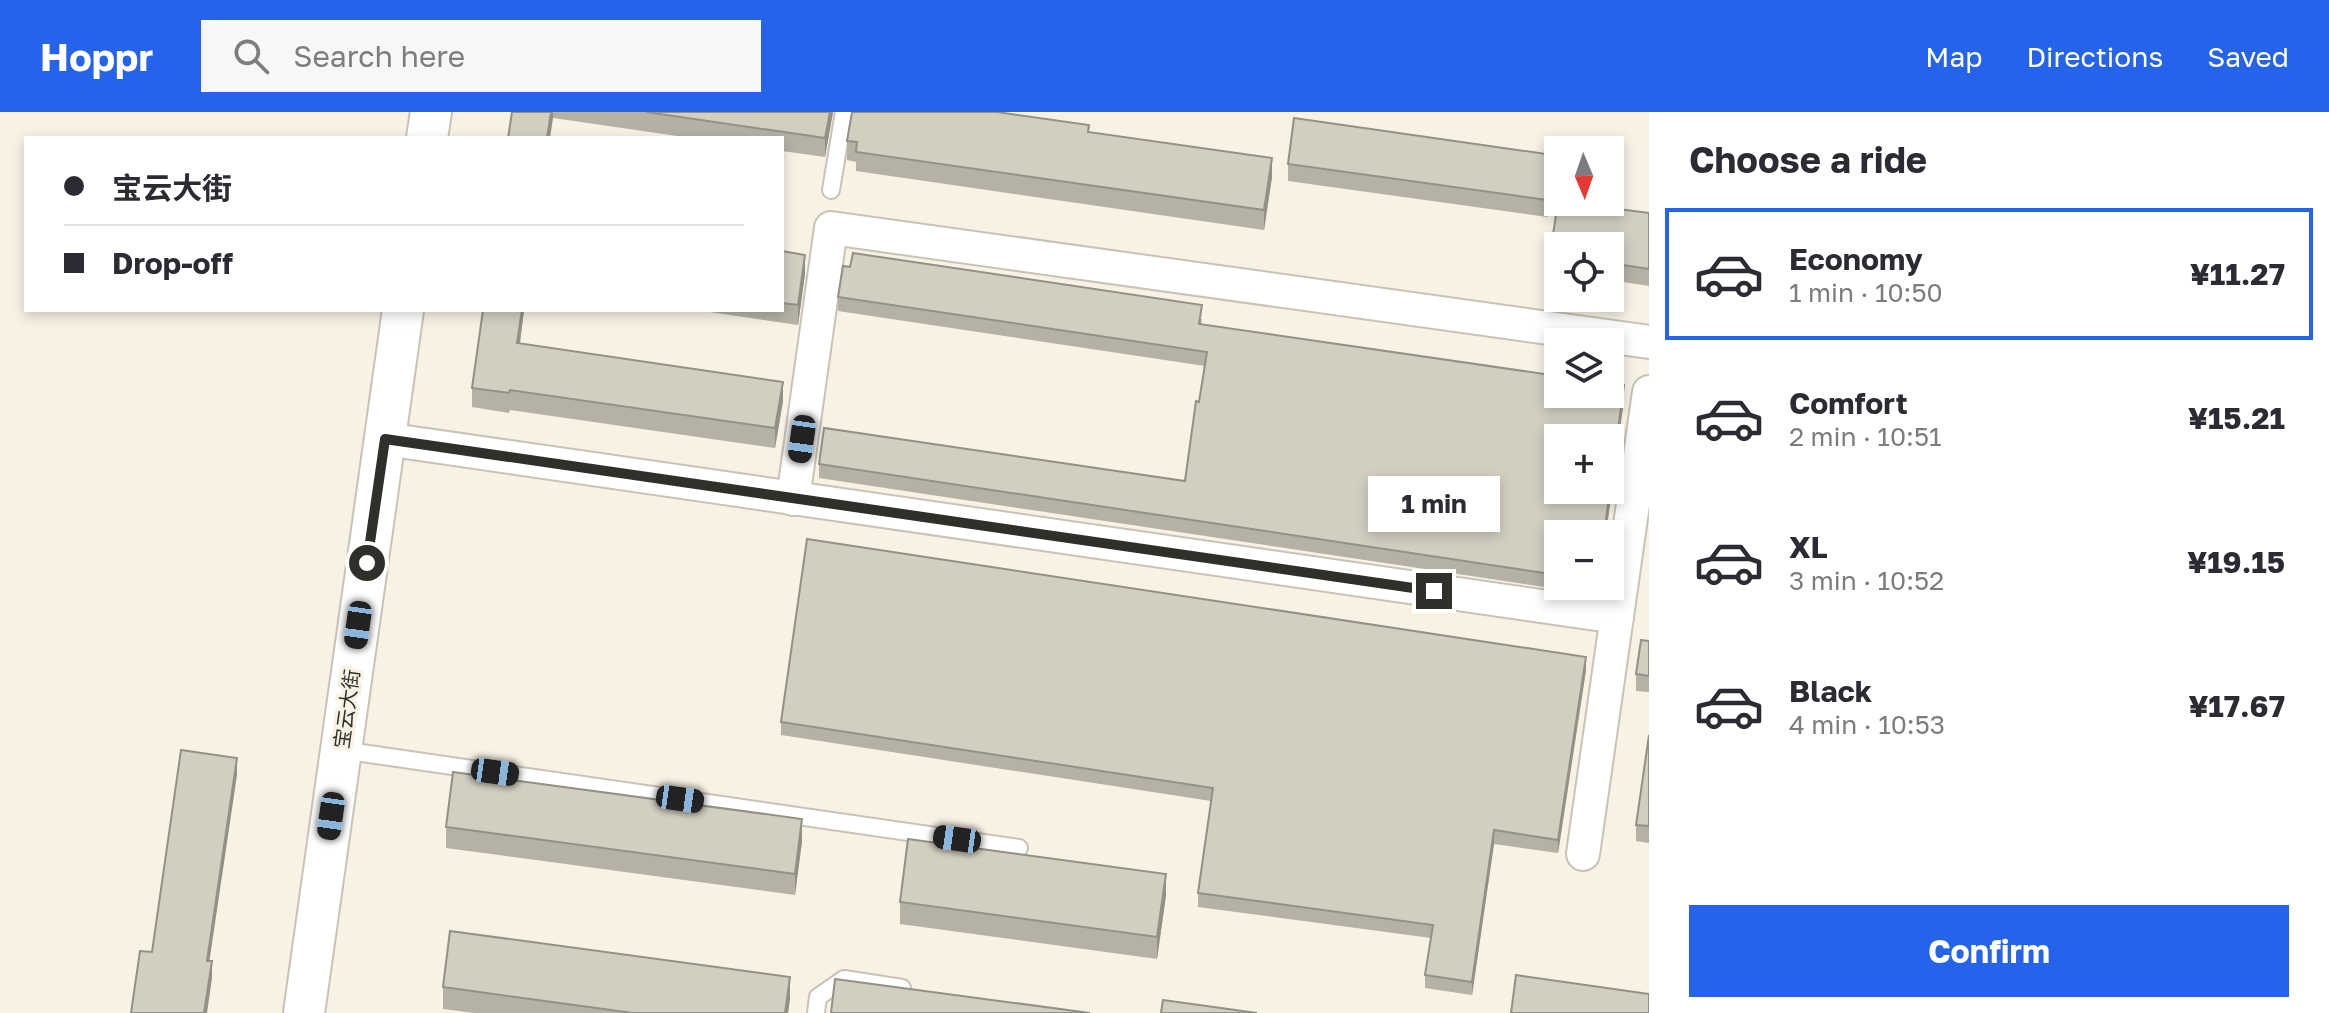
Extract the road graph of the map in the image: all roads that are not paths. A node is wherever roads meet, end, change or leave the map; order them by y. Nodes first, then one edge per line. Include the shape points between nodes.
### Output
1 (431, 112) edge
2 (844, 112) edge
3 (427, 136) edge
4 (831, 190) dead end
5 (403, 312) edge
6 (1649, 342) edge
7 (1649, 392) edge
8 (385, 439) junction
9 (793, 499) junction
10 (1617, 617) junction
11 (341, 750) junction
12 (1019, 848) dead end
13 (1583, 854) dead end
14 (919, 990) edge
15 (304, 1013) edge
16 (816, 1013) edge

1 - 3 street
2 - 4 lane
5 - 8 street, 宝云大街
6 - 9 street via 831,228
7 - 10 street
8 - 9 street
8 - 11 street, 宝云大街
9 - 10 street
10 - 13 street
11 - 12 lane
11 - 15 street, 宝云大街
14 - 16 lane via 844,979 818,997

